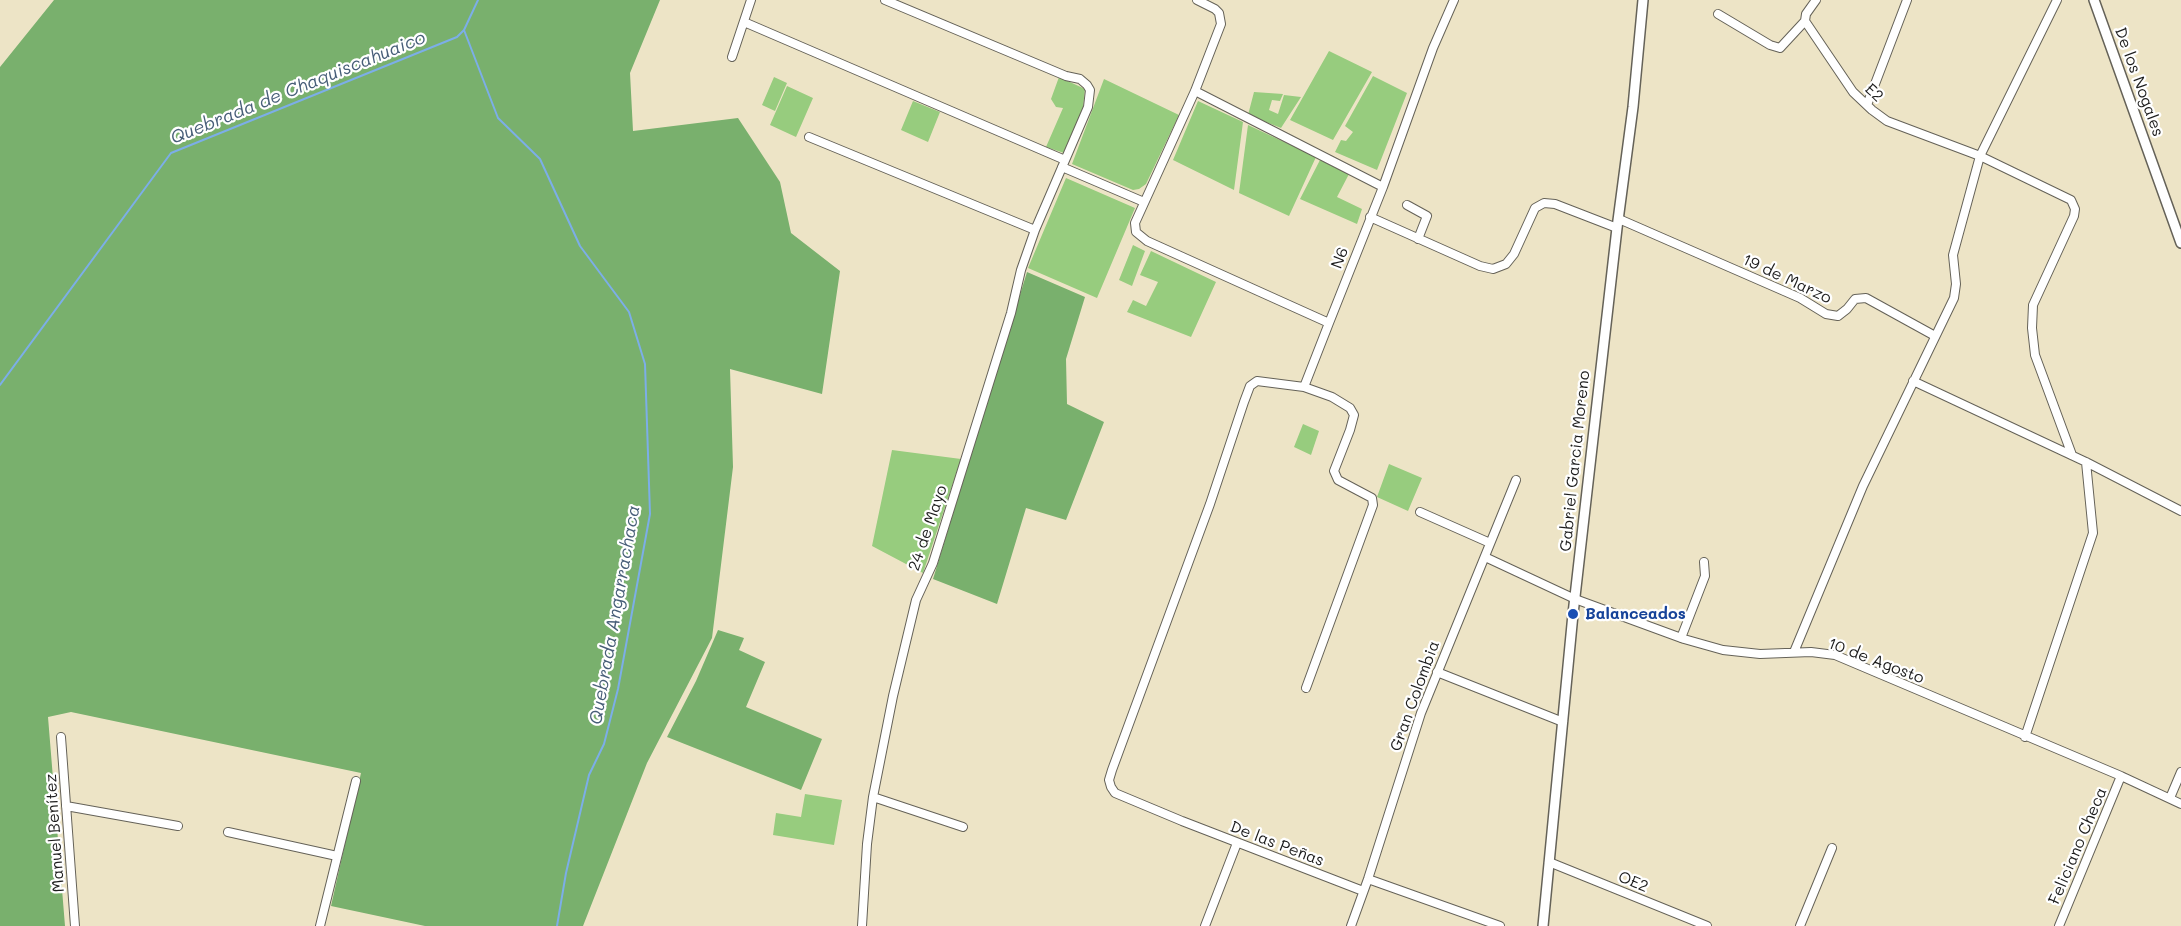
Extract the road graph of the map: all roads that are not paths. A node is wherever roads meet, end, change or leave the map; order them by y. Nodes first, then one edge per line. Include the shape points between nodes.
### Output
1 (751, 0) edge
2 (885, 0) edge
3 (1197, 0) edge
4 (1454, 0) edge
5 (1643, 0) edge
6 (1816, 0) edge
7 (1907, 0) edge
8 (2057, 0) edge
9 (2094, 0) edge
10 (1718, 14) dead end
11 (1805, 21) junction
12 (744, 22) junction
13 (732, 57) dead end
14 (1195, 91) junction
15 (1867, 105) junction
16 (809, 137) dead end
17 (1980, 156) junction
18 (1064, 163) junction
19 (1383, 187) junction
20 (1144, 202) junction
21 (1407, 205) dead end
22 (1370, 217) junction
23 (1618, 224) junction
24 (1035, 230) junction
25 (1418, 238) junction
26 (2181, 243) edge
27 (1329, 324) junction
28 (1935, 336) junction
29 (1913, 381) junction
30 (1304, 387) junction
31 (2072, 455) junction
32 (2086, 462) junction
33 (1516, 480) dead end
34 (2181, 511) edge
35 (1420, 512) dead end
36 (1490, 543) junction
37 (1485, 557) junction
38 (1704, 562) dead end
39 (1575, 600) junction
40 (1681, 638) junction
41 (1794, 652) junction
42 (1437, 672) junction
43 (1306, 688) dead end
44 (1563, 722) junction
45 (61, 737) dead end
46 (2025, 737) junction
47 (2181, 772) edge
48 (2121, 776) junction
49 (356, 781) dead end
50 (873, 797) junction
51 (2169, 798) junction
52 (2181, 804) edge
53 (66, 806) junction
54 (178, 826) dead end
55 (963, 827) dead end
56 (228, 832) dead end
57 (1237, 843) junction
58 (1832, 848) dead end
59 (337, 856) junction
60 (1550, 862) junction
61 (1368, 879) junction
62 (1363, 891) junction
63 (75, 926) edge
64 (320, 926) edge
65 (862, 926) edge
66 (1205, 926) edge
67 (1351, 926) edge
68 (1500, 926) edge
69 (1543, 926) edge
70 (1707, 926) edge
71 (1800, 926) edge
72 (2059, 926) edge

1 - 12 street
2 - 18 street, 24 de Mayo via 1087,85 1090,101
3 - 14 street via 1215,9 1221,24
4 - 19 street, N6
5 - 23 street, Gabriel Garcia Moreno
6 - 11 street
7 - 15 street
8 - 17 street
9 - 26 street, De los Nogales
10 - 11 street via 1780,48
11 - 15 street, E2 via 1853,92
12 - 13 street
12 - 18 street
14 - 19 street
14 - 20 street
15 - 17 street, E2 via 1887,121
16 - 24 street
17 - 28 street via 1953,255 1954,298
17 - 31 street, E2 via 2073,204 2074,216 2033,305 2032,328 2034,355
18 - 20 street
18 - 24 street, 24 de Mayo
19 - 22 street, N6
20 - 27 street via 1135,229 1147,241
21 - 25 street via 1427,216
22 - 25 street, 19 de Marzo
22 - 27 street, N6
23 - 25 street, 19 de Marzo via 1544,202 1535,208 1514,254 1506,264 1493,269
23 - 28 street, 19 de Marzo via 1800,298 1826,314 1838,316 1854,299 1866,298
23 - 39 street, Gabriel Garcia Moreno
24 - 50 street, 24 de Mayo via 933,562 916,600
27 - 30 street, N6
28 - 29 street
29 - 31 street
29 - 41 street via 1863,486
30 - 43 street, De las Peñas via 1350,408 1354,415 1334,471 1338,480 1368,494 1373,505
30 - 57 street, De las Peñas via 1257,381 1250,386 1109,780 1115,793
31 - 32 street
32 - 34 street
32 - 46 street via 2093,533
33 - 36 street, Gran Colombia
35 - 36 street
36 - 37 street, Gran Colombia
37 - 39 street, 10 de Agosto
37 - 42 street, Gran Colombia
38 - 40 street via 1705,576
39 - 40 street, 10 de Agosto
39 - 44 street, Gabriel Garcia Moreno
40 - 41 street, 10 de Agosto via 1733,651
41 - 46 street, 10 de Agosto via 1834,655
42 - 44 street
42 - 61 street, Gran Colombia
44 - 60 street, Gabriel Garcia Moreno
45 - 53 street, Manuel Benítez
46 - 48 street, 10 de Agosto
47 - 51 street
48 - 51 street, 10 de Agosto
48 - 72 street, Feliciano Checa
49 - 59 street
50 - 55 street
50 - 65 street, 24 de Mayo
51 - 52 street, 10 de Agosto
53 - 54 street
53 - 63 street, Manuel Benítez
56 - 59 street
57 - 62 street, De las Peñas
57 - 66 street
58 - 71 street
59 - 64 street
60 - 69 street, Gabriel Garcia Moreno
60 - 70 street, OE2
61 - 62 street, Gran Colombia
61 - 68 street
62 - 67 street, Gran Colombia

